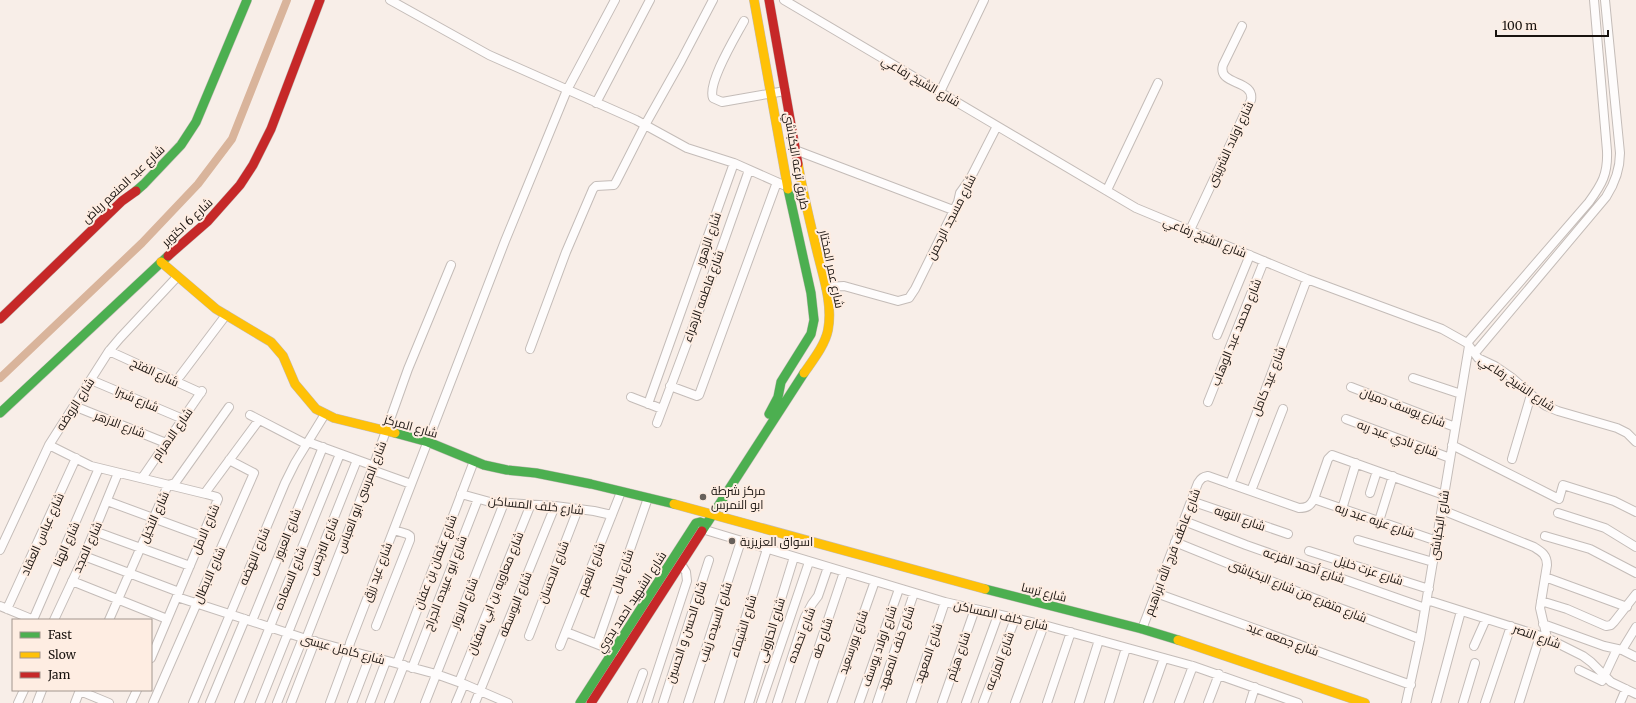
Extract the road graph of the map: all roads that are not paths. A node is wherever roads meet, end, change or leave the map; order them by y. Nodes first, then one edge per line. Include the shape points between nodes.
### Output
1 (247, 0) edge
2 (320, 0) edge
3 (390, 0) edge
4 (615, 0) edge
5 (650, 0) edge
6 (713, 0) edge
7 (754, 0) edge
8 (769, 0) edge
9 (784, 0) edge
10 (984, 0) edge
11 (1594, 0) edge
12 (1605, 0) edge
13 (744, 21) dead end
14 (1242, 26) dead end
15 (1158, 83) dead end
16 (567, 90) junction
17 (780, 92) junction
18 (940, 92) junction
19 (596, 103) junction
20 (645, 125) junction
21 (784, 125) junction
22 (997, 126) junction
23 (1620, 145) junction
24 (1606, 146) junction
25 (795, 150) junction
26 (734, 163) junction
27 (748, 170) junction
28 (777, 182) junction
29 (794, 190) junction
30 (1107, 190) junction
31 (953, 210) junction
32 (1190, 230) junction
33 (1250, 255) junction
34 (1264, 261) junction
35 (161, 262) junction
36 (451, 265) dead end
37 (177, 277) junction
38 (1307, 279) junction
39 (826, 287) junction
40 (226, 315) junction
41 (0, 319) edge
42 (1217, 335) dead end
43 (1468, 344) junction
44 (530, 349) dead end
45 (109, 351) junction
46 (1475, 354) junction
47 (180, 376) dead end
48 (1413, 378) dead end
49 (91, 380) junction
50 (670, 386) junction
51 (1351, 387) dead end
52 (201, 392) joint
53 (1461, 394) junction
54 (1531, 395) junction
55 (630, 397) dead end
56 (1208, 402) dead end
57 (648, 404) junction
58 (74, 406) junction
59 (229, 407) dead end
60 (662, 409) junction
61 (1283, 410) dead end
62 (0, 413) edge
63 (325, 414) junction
64 (250, 415) dead end
65 (183, 419) junction
66 (1346, 419) dead end
67 (259, 420) junction
68 (657, 423) dead end
69 (1455, 427) junction
70 (386, 431) junction
71 (764, 434) junction
72 (166, 442) junction
73 (428, 442) junction
74 (1636, 442) edge
75 (307, 443) junction
76 (49, 445) junction
77 (1452, 445) junction
78 (323, 447) junction
79 (340, 454) junction
80 (76, 458) junction
81 (1450, 458) junction
82 (1512, 459) dead end
83 (229, 460) junction
84 (358, 460) junction
85 (474, 461) junction
86 (1356, 463) junction
87 (99, 468) junction
88 (373, 468) junction
89 (1377, 471) junction
90 (118, 473) junction
91 (1393, 476) junction
92 (142, 478) junction
93 (411, 484) junction
94 (1230, 484) junction
95 (168, 485) junction
96 (1250, 491) junction
97 (621, 492) junction
98 (1370, 493) dead end
99 (206, 494) junction
100 (461, 494) junction
101 (1444, 495) junction
102 (648, 498) junction
103 (478, 499) junction
104 (1314, 499) junction
105 (107, 501) junction
106 (1191, 501) junction
107 (504, 504) junction
108 (531, 504) junction
109 (555, 506) junction
110 (578, 509) junction
111 (1342, 509) junction
112 (1442, 510) junction
113 (1636, 512) edge
114 (1558, 513) dead end
115 (713, 514) junction
116 (612, 515) junction
117 (153, 518) junction
118 (1184, 520) junction
119 (1379, 521) junction
120 (704, 527) junction
121 (394, 530) junction
122 (94, 531) junction
123 (1288, 534) dead end
124 (202, 536) junction
125 (1545, 536) dead end
126 (1358, 540) dead end
127 (741, 541) junction
128 (1437, 541) junction
129 (1176, 542) junction
130 (1636, 546) edge
131 (140, 548) junction
132 (767, 549) junction
133 (0, 550) edge
134 (1310, 551) dead end
135 (84, 556) junction
136 (794, 557) junction
137 (709, 560) dead end
138 (809, 562) junction
139 (1433, 562) junction
140 (681, 564) junction
141 (190, 566) junction
142 (828, 567) junction
143 (844, 572) junction
144 (1636, 573) edge
145 (129, 574) junction
146 (1545, 577) junction
147 (72, 581) junction
148 (875, 582) junction
149 (899, 589) junction
150 (1429, 589) junction
151 (914, 593) junction
152 (1156, 593) junction
153 (178, 594) junction
154 (1636, 594) edge
155 (118, 600) junction
156 (1541, 601) junction
157 (946, 602) junction
158 (196, 603) junction
159 (1426, 604) junction
160 (1627, 607) junction
161 (4, 608) edge
162 (975, 609) junction
163 (1461, 611) junction
164 (230, 614) junction
165 (998, 614) junction
166 (32, 619) edge
167 (34, 619) edge
168 (54, 619) edge
169 (109, 619) edge
170 (167, 619) junction
171 (1015, 619) junction
172 (1486, 619) junction
173 (249, 620) junction
174 (1543, 624) junction
175 (1044, 625) junction
176 (376, 626) dead end
177 (1510, 626) junction
178 (270, 627) junction
179 (1636, 627) edge
180 (1142, 630) junction
181 (566, 632) junction
182 (1071, 632) junction
183 (288, 633) junction
184 (529, 636) dead end
185 (1543, 637) junction
186 (305, 639) junction
187 (1420, 639) junction
188 (1100, 640) junction
189 (315, 641) junction
190 (596, 644) junction
191 (560, 646) dead end
192 (1474, 646) dead end
193 (1126, 648) junction
194 (349, 650) junction
195 (1620, 650) junction
196 (152, 652) edge
197 (618, 652) junction
198 (370, 656) junction
199 (1636, 657) edge
200 (1164, 658) junction
201 (386, 661) junction
202 (400, 664) junction
203 (1475, 664) dead end
204 (1193, 666) junction
205 (412, 668) junction
206 (1579, 670) dead end
207 (643, 673) dead end
208 (436, 674) junction
209 (1219, 674) junction
210 (1605, 676) junction
211 (461, 683) junction
212 (1411, 685) junction
213 (1255, 687) junction
214 (1626, 689) junction
215 (24, 691) edge
216 (42, 691) edge
217 (80, 691) edge
218 (82, 691) edge
219 (137, 691) edge
220 (480, 691) junction
221 (1636, 694) edge
222 (493, 700) edge
223 (1293, 702) edge
224 (18, 703) edge
225 (37, 703) edge
226 (74, 703) edge
227 (110, 703) edge
228 (131, 703) edge
229 (153, 703) edge
230 (193, 703) edge
231 (210, 703) edge
232 (239, 703) edge
233 (260, 703) edge
234 (277, 703) edge
235 (291, 703) edge
236 (330, 703) edge
237 (352, 703) edge
238 (370, 703) edge
239 (389, 703) edge
240 (425, 703) edge
241 (456, 703) edge
242 (475, 703) edge
243 (508, 703) edge
244 (580, 703) edge
245 (591, 703) edge
246 (632, 703) edge
247 (647, 703) edge
248 (662, 703) edge
249 (688, 703) edge
250 (719, 703) edge
251 (748, 703) edge
252 (761, 703) edge
253 (777, 703) edge
254 (800, 703) edge
255 (832, 703) edge
256 (859, 703) edge
257 (877, 703) edge
258 (911, 703) edge
259 (942, 703) edge
260 (966, 703) edge
261 (983, 703) edge
262 (1015, 703) edge
263 (1047, 703) edge
264 (1079, 703) edge
265 (1109, 703) edge
266 (1148, 703) edge
267 (1179, 703) edge
268 (1208, 703) edge
269 (1250, 703) edge
270 (1365, 703) edge
271 (1406, 703) edge
272 (1436, 703) edge
273 (1463, 703) edge
274 (1485, 703) edge
275 (1519, 703) edge
276 (1620, 703) edge

1 - 41 main road, شارع عبد المنعم رياض via 196,122 181,145 144,184 122,201
2 - 35 main road, شارع 6 اكتوبر via 271,129 253,165 217,212
3 - 16 street via 489,55
4 - 16 street, شارع عيد رزق
5 - 19 street
6 - 20 street
7 - 17 main road
8 - 17 main road, شارع عمر المختار
9 - 18 street, شارع الشيخ رفاعي
10 - 18 street
11 - 24 street
12 - 23 street
13 - 17 street via 712,88 713,98 722,102
14 - 32 street, شارع اولاد الشربينى via 1222,71 1225,77 1248,88 1251,100
15 - 30 street
16 - 19 street
16 - 73 street, شارع عيد رزق
17 - 21 main road, شارع عمر المختار
18 - 22 street, شارع الشيخ رفاعي
19 - 20 street
20 - 26 street via 687,148
20 - 44 street via 614,185 596,186 593,189 566,252
21 - 25 main road, شارع عمر المختار
21 - 29 main road, طريق ترعه البكباشي
22 - 30 street, شارع الشيخ رفاعي
22 - 31 street, شارع مسجد الرحمن
23 - 24 street
23 - 46 street via 1617,175 1606,197
24 - 43 street via 1606,173 1599,188
25 - 29 main road, شارع عمر المختار
25 - 31 street
26 - 27 street
26 - 57 street, شارع الزهور
27 - 28 street
27 - 50 street, شارع فاطمه الزهراء
28 - 29 street
28 - 50 street via 699,395
29 - 39 main road, شارع عمر المختار
29 - 71 main road, طريق ترعه البكباشي via 814,325 780,385 778,397 767,417
30 - 32 street, شارع الشيخ رفاعي via 1136,208
31 - 39 street, شارع مسجد الرحمن via 913,294 904,300 898,301 844,286
32 - 33 street, شارع الشيخ رفاعي
33 - 34 street, شارع الشيخ رفاعي
33 - 42 street
34 - 38 street, شارع الشيخ رفاعي
34 - 56 street, شارع محمد عبد الوهاب
35 - 37 main road, شارع المركز
35 - 62 main road, شارع 6 اكتوبر
36 - 70 street, شارع المرسى ابو العباس via 408,369
37 - 40 main road, شارع المركز
37 - 45 street, شارع الروضه
38 - 43 street, شارع الشيخ رفاعي via 1435,326
38 - 94 street, شارع عيد كامل
39 - 71 main road, شارع عمر المختار via 830,314 826,337
40 - 47 street
40 - 63 main road, شارع المركز via 271,342 283,356 302,394 308,402
43 - 46 street, شارع الشيخ رفاعي
43 - 53 street, شارع البكباشى
45 - 49 street, شارع الروضه
45 - 52 street, شارع الفتح
46 - 54 street, شارع الشيخ رفاعي via 1511,377
48 - 53 street
49 - 58 street, شارع الروضه
49 - 65 street, شارع شبرا
50 - 60 street, شارع فاطمه الزهراء
51 - 69 street, شارع يوسف دميان
52 - 65 street, شارع الاهرام
53 - 69 street, شارع البكباشى
54 - 74 street, شارع الشيخ رفاعي via 1558,411 1617,428
54 - 82 street
55 - 57 street
57 - 60 street
58 - 72 street, شارع الازهر
58 - 76 street, شارع الروضه
59 - 95 street, شارع النخيل via 175,483
60 - 68 street, شارع فاطمه الزهراء
61 - 96 street
63 - 70 main road, شارع المركز
63 - 75 street, شارع النهضه
64 - 67 street
65 - 72 street, شارع الاهرام
66 - 81 street, شارع نادي عبد ربه
67 - 75 street
67 - 83 street, شارع الامل
69 - 77 street, شارع البكباشى
70 - 73 main road, شارع المركز
70 - 88 street, شارع المرسى ابو العباس
71 - 115 main road, شارع عمر المختار
72 - 92 street, شارع الاهرام
73 - 85 main road, شارع المركز
73 - 93 street, شارع عيد رزق
75 - 78 street
75 - 164 street, شارع النهضه via 285,483
76 - 80 street
76 - 133 street, شارع الروضه
77 - 81 street, شارع البكباشى
77 - 113 street via 1559,499 1563,485 1614,501
78 - 79 street
78 - 173 street, شارع العبور
79 - 84 street
79 - 178 street, شارع السعاده
80 - 87 street
80 - 161 street, شارع عباس العقاد
81 - 101 street, شارع البكباشى
83 - 99 street, شارع الامل
83 - 158 street, شارع الابطال via 254,473
84 - 88 street
84 - 183 street, شارع النرجس
85 - 97 main road, شارع المركز via 495,468 536,473
85 - 100 street, شارع عثمان بن عفان
86 - 89 street
86 - 104 street via 1330,456
86 - 111 street
87 - 90 street
87 - 167 street, شارع الهنا
88 - 93 street
88 - 186 street, شارع المرسى ابو العباس
89 - 91 street
89 - 98 street
90 - 92 street
90 - 105 street, شارع المجد
91 - 101 street
91 - 119 street
92 - 95 street
93 - 121 street, شارع عيد رزق
94 - 96 street, شارع عاطف فرج الله ابراهيم
94 - 106 street, شارع عاطف فرج الله ابراهيم via 1208,476 1204,477 1200,479
95 - 99 street
95 - 117 street, شارع النخيل
96 - 104 street, شارع عاطف فرج الله ابراهيم via 1299,508 1306,508
97 - 102 main road, شارع المركز
97 - 116 street, شارع النعيم
99 - 124 street, شارع الامل via 218,498
100 - 103 street, شارع خلف المساكن
100 - 202 street, شارع عثمان بن عفان
101 - 112 street, شارع البكباشى
102 - 115 main road, شارع المركز
102 - 190 street, شارع بلال
103 - 107 street, شارع خلف المساكن
103 - 205 street, شارع ابو عبيده الجراح
104 - 111 street, شارع عزبه عبد ربه
105 - 117 street
105 - 122 street, شارع المجد
106 - 118 street, شارع عاطف فرج الله ابراهيم
106 - 123 street, شارع التوبه
107 - 108 street, شارع خلف المساكن
107 - 208 street, شارع الانوار
108 - 109 street, شارع خلف المساكن
108 - 211 street, شارع معاويه بن ابي سفيان
109 - 110 street, شارع خلف المساكن
109 - 220 street, شارع البوسطه
110 - 116 street, شارع خلف المساكن
110 - 184 street, شارع الاحسان
111 - 119 street, شارع عزبه عبد ربه
112 - 128 street, شارع البكباشى
112 - 146 street via 1545,554
114 - 130 street via 1605,528
115 - 120 main road, شارع الشهيد احمد بدوي
115 - 180 main road, شارع ترسا
116 - 181 street, شارع النعيم
117 - 124 street
117 - 131 street, شارع النخيل
118 - 129 street, شارع عاطف فرج الله ابراهيم
118 - 159 street, شارع أحمد القزعه via 1246,545
119 - 128 street, شارع عزبه عبد ربه
120 - 127 street, شارع خلف المساكن
120 - 140 main road, شارع الشهيد احمد بدوي
120 - 197 main road, شارع الشهيد احمد بدوي via 699,522 696,523
121 - 176 street via 407,534 410,540
121 - 194 street, شارع عيد رزق
122 - 131 street
122 - 135 street, شارع المجد
124 - 141 street, شارع الامل
125 - 144 street via 1590,549
126 - 139 street
127 - 132 street, شارع خلف المساكن
127 - 249 street, شارع السيده زينب
128 - 139 street, شارع البكباشى
129 - 152 street, شارع عاطف فرج الله ابراهيم
129 - 187 street, شارع متفرع من شارع البكباشى
131 - 141 street
131 - 145 street, شارع النخيل
132 - 136 street, شارع خلف المساكن
132 - 250 street, شارع الشيماء
134 - 150 street, شارع عزت خليل
135 - 145 street, شارع كامل عيسى
135 - 147 street, شارع المجد
136 - 138 street, شارع خلف المساكن
136 - 251 street, شارع الحارونى
137 - 248 street, شارع الحسن و الحسين
138 - 142 street, شارع خلف المساكن
138 - 252 street
139 - 150 street, شارع البكباشى
140 - 197 main road, شارع الشهيد احمد بدوي
140 - 247 street via 686,572 687,581
141 - 153 street, شارع الامل
142 - 143 street, شارع خلف المساكن
142 - 253 street, شارع نحمده via 818,596 805,617
143 - 148 street, شارع خلف المساكن
143 - 254 street, شارع طه
145 - 153 street, شارع كامل عيسى
145 - 155 street, شارع النخيل
146 - 156 street
146 - 160 street
147 - 155 street
147 - 168 street, شارع المجد
148 - 149 street, شارع خلف المساكن
148 - 255 street, شارع بورسعيد
149 - 151 street, شارع خلف المساكن
149 - 256 street, شارع اولاد يوسف
150 - 159 street, شارع البكباشى
151 - 157 street, شارع خلف المساكن
151 - 257 street, شارع خلف المعهد
152 - 180 street, شارع عاطف فرج الله ابراهيم
152 - 212 street, شارع جمعه عيد
153 - 158 street, شارع كامل عيسى
153 - 170 street, شارع الامل
154 - 160 street
155 - 169 street, شارع النخيل
155 - 170 street
156 - 160 street via 1606,626 1611,625
156 - 174 street
157 - 162 street, شارع خلف المساكن
157 - 258 street, شارع المعهد
158 - 164 street, شارع كامل عيسى
158 - 229 street, شارع الابطال
159 - 163 street, شارع النصر
159 - 187 street, شارع البكباشى
161 - 166 street
162 - 165 street, شارع خلف المساكن
162 - 259 street, شارع هيثم
163 - 172 street, شارع النصر
163 - 272 street
164 - 173 street, شارع كامل عيسى
164 - 230 street, شارع النهضه
165 - 171 street, شارع خلف المساكن
165 - 260 street
170 - 196 street, شارع الامل
171 - 175 street, شارع خلف المساكن
171 - 261 street, شارع المزرعه
172 - 177 street, شارع النصر
172 - 192 street
173 - 178 street, شارع كامل عيسى
173 - 231 street, شارع العبور
174 - 185 street
174 - 195 street
175 - 182 street, شارع خلف المساكن
175 - 262 street
177 - 185 street, شارع النصر
177 - 274 street
178 - 183 street, شارع كامل عيسى
178 - 232 street, شارع السعاده
179 - 195 street
180 - 270 main road, شارع ترسا via 1179,640
181 - 190 street
181 - 191 street, شارع النعيم
182 - 188 street, شارع خلف المساكن
182 - 263 street
183 - 186 street, شارع كامل عيسى
183 - 233 street, شارع النرجس
185 - 210 street, شارع النصر via 1583,656
185 - 275 street
186 - 189 street, شارع كامل عيسى
186 - 234 street, شارع المرسى ابو العباس
187 - 212 street, شارع البكباشى
188 - 193 street, شارع خلف المساكن
188 - 264 street
189 - 194 street, شارع كامل عيسى
189 - 235 street
190 - 197 street
193 - 200 street, شارع خلف المساكن
193 - 265 street
194 - 198 street, شارع كامل عيسى
194 - 236 street, شارع عيد رزق
195 - 199 street
195 - 210 street
197 - 244 main road, شارع الشهيد احمد بدوي
197 - 245 main road, شارع الشهيد احمد بدوي
198 - 201 street, شارع كامل عيسى
198 - 237 street
200 - 204 street, شارع خلف المساكن
200 - 266 street
201 - 202 street, شارع كامل عيسى
201 - 238 street
202 - 205 street, شارع كامل عيسى
202 - 239 street
203 - 273 street
204 - 209 street, شارع خلف المساكن
204 - 267 street
205 - 208 street, شارع كامل عيسى
206 - 210 street via 1600,681
207 - 246 street
208 - 211 street, شارع كامل عيسى
208 - 240 street, شارع الانوار
209 - 213 street, شارع خلف المساكن
209 - 268 street
210 - 214 street, شارع النصر
211 - 220 street, شارع كامل عيسى
211 - 241 street, شارع معاويه بن ابي سفيان
212 - 271 street, شارع البكباشى
213 - 223 street, شارع خلف المساكن
213 - 269 street
214 - 221 street, شارع النصر
214 - 276 street
215 - 224 street
216 - 225 street
217 - 226 street
218 - 227 street
219 - 228 street
220 - 222 street, شارع كامل عيسى
220 - 242 street, شارع البوسطه
222 - 243 street, شارع كامل عيسى

